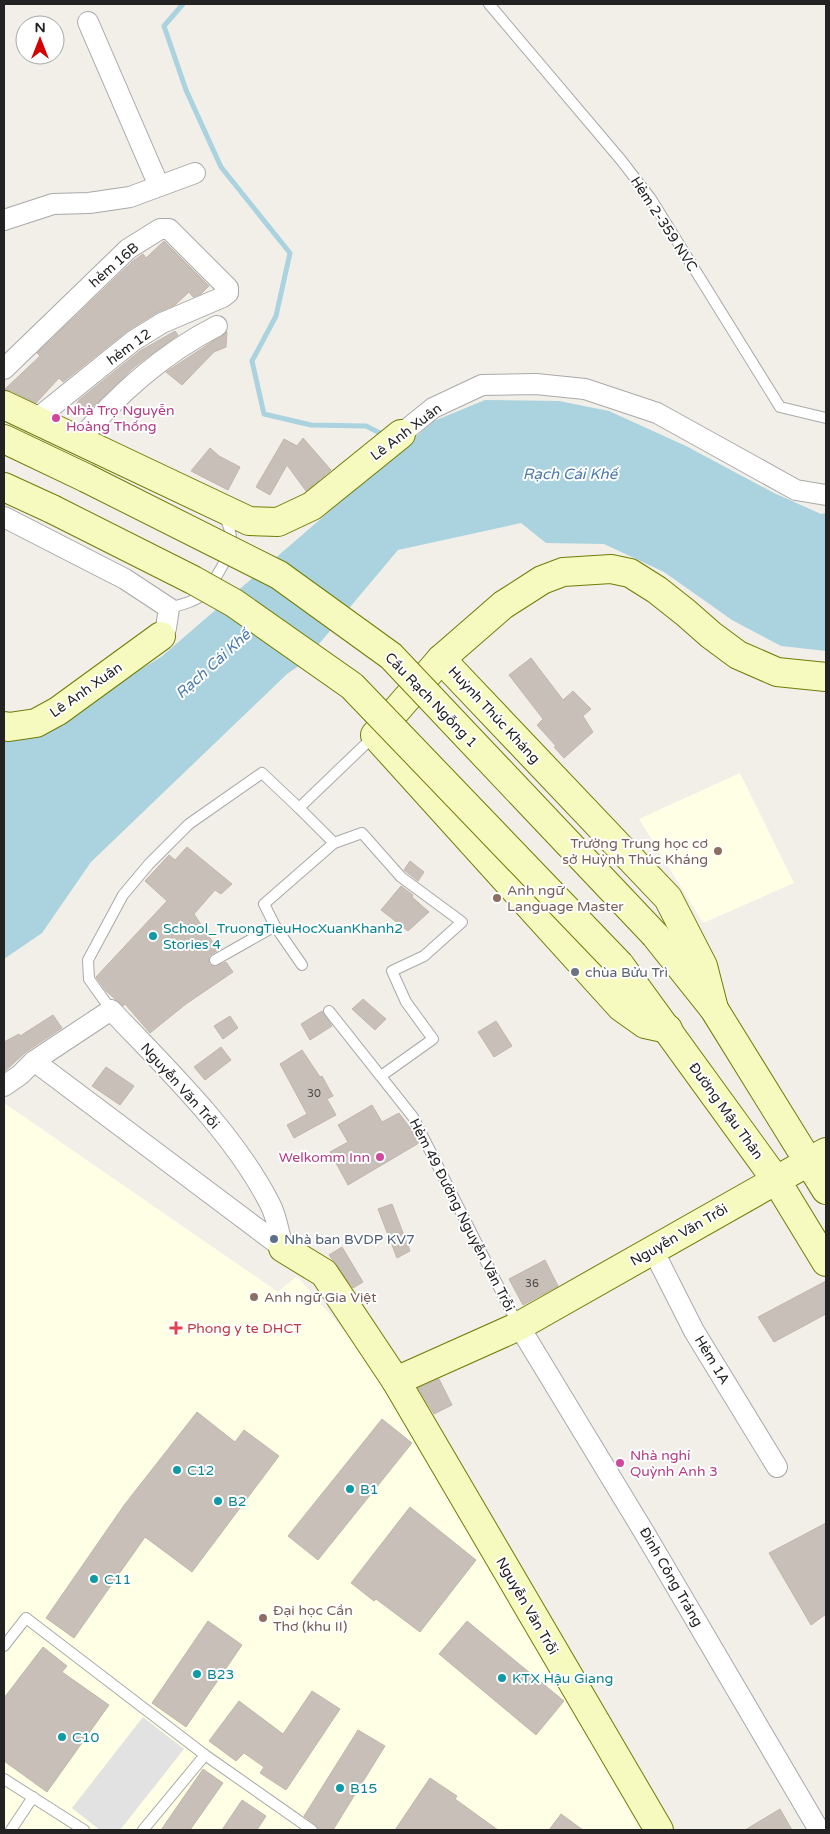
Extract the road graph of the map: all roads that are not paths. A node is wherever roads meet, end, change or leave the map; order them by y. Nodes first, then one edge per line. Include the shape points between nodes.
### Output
1 (489, 4) edge
2 (88, 22) dead end
3 (195, 173) dead end
4 (159, 186) junction
5 (4, 220) edge
6 (228, 288) joint
7 (217, 326) dead end
8 (4, 370) edge
9 (4, 405) edge
10 (826, 418) edge
11 (35, 420) junction
12 (4, 439) edge
13 (394, 439) joint
14 (79, 441) junction
15 (4, 488) edge
16 (826, 495) edge
17 (220, 508) junction
18 (4, 518) edge
19 (170, 608) junction
20 (161, 636) joint
21 (441, 659) junction
22 (826, 677) edge
23 (4, 726) edge
24 (375, 735) junction
25 (299, 808) junction
26 (334, 843) junction
27 (274, 926) junction
28 (215, 960) dead end
29 (302, 965) dead end
30 (714, 1009) junction
31 (111, 1010) junction
32 (329, 1011) dead end
33 (668, 1029) junction
34 (34, 1061) junction
35 (381, 1076) junction
36 (4, 1086) edge
37 (818, 1156) edge
38 (776, 1180) junction
39 (826, 1190) edge
40 (284, 1248) junction
41 (653, 1250) junction
42 (826, 1262) edge
43 (519, 1326) junction
44 (396, 1381) junction
45 (777, 1467) dead end
46 (4, 1646) edge
47 (205, 1755) junction
48 (4, 1778) edge
49 (33, 1797) junction
50 (11, 1830) edge
51 (84, 1830) edge
52 (143, 1830) edge
53 (312, 1830) edge
54 (659, 1830) edge
55 (819, 1830) edge

1 - 10 lane, Hẻm 2-359 NVC via 651,199 780,407
2 - 4 street
3 - 4 street
4 - 5 street via 130,197 53,204
6 - 8 street, hẻm 16B via 169,229 160,229 128,249
6 - 11 street, hẻm 12 via 228,293 223,296 162,323 132,341
7 - 14 street via 173,351 106,409
9 - 11 street, Lê Anh Xuân
11 - 14 street, Lê Anh Xuân
12 - 30 street, Cầu Rạch Ngỗng 1, bridge via 279,575 391,656 655,935
13 - 16 street, Lê Anh Xuân via 433,408 482,385 536,384 585,389 657,413 796,490
13 - 17 street, Lê Anh Xuân via 312,506 278,522 248,521
14 - 17 street, Lê Anh Xuân
15 - 33 street, Đường Mậu Thân, bridge via 52,509 234,603 352,686 620,965
17 - 19 lane via 228,521 232,545 220,571 202,595
18 - 19 street via 125,579
19 - 20 street
20 - 23 street, Lê Anh Xuân via 58,711 36,723
21 - 22 street, Huỳnh Thúc Kháng via 502,605 542,580 563,572 611,569 630,574 657,590 738,655 777,672
21 - 24 street
21 - 30 street, Huỳnh Thúc Kháng via 668,898 703,966
24 - 25 lane
24 - 33 street via 621,1007 645,1024
25 - 26 lane
25 - 31 lane via 262,773 188,824 149,864 123,895 88,960 89,979
26 - 27 lane via 264,904
26 - 35 lane via 362,833 401,877 462,922 424,956 392,971 406,1002 433,1039
27 - 28 lane
27 - 29 lane
30 - 37 street
31 - 34 street
31 - 40 street, Nguyễn Văn Trỗi via 174,1076 232,1144 270,1205
32 - 35 lane, Hẻm 49 Đường Nguyễn Văn Trỗi
33 - 38 street, Đường Mậu Thân
34 - 36 street
34 - 40 street, Nguyễn Văn Trỗi
35 - 43 lane, Hẻm 49 Đường Nguyễn Văn Trỗi via 413,1117
37 - 38 street, Nguyễn Văn Trỗi
37 - 39 street
38 - 41 street, Nguyễn Văn Trỗi
38 - 42 street, Đường Mậu Thân
40 - 44 street, Nguyễn Văn Trỗi via 324,1273
41 - 43 street, Nguyễn Văn Trỗi
41 - 45 street, Hẻm 1A via 694,1331
43 - 44 street, Nguyễn Văn Trỗi
43 - 55 street, Đinh Công Tráng
44 - 54 street, Nguyễn Văn Trỗi
46 - 47 lane via 26,1618
47 - 52 lane
47 - 53 lane
48 - 49 lane
49 - 50 lane
49 - 51 lane

